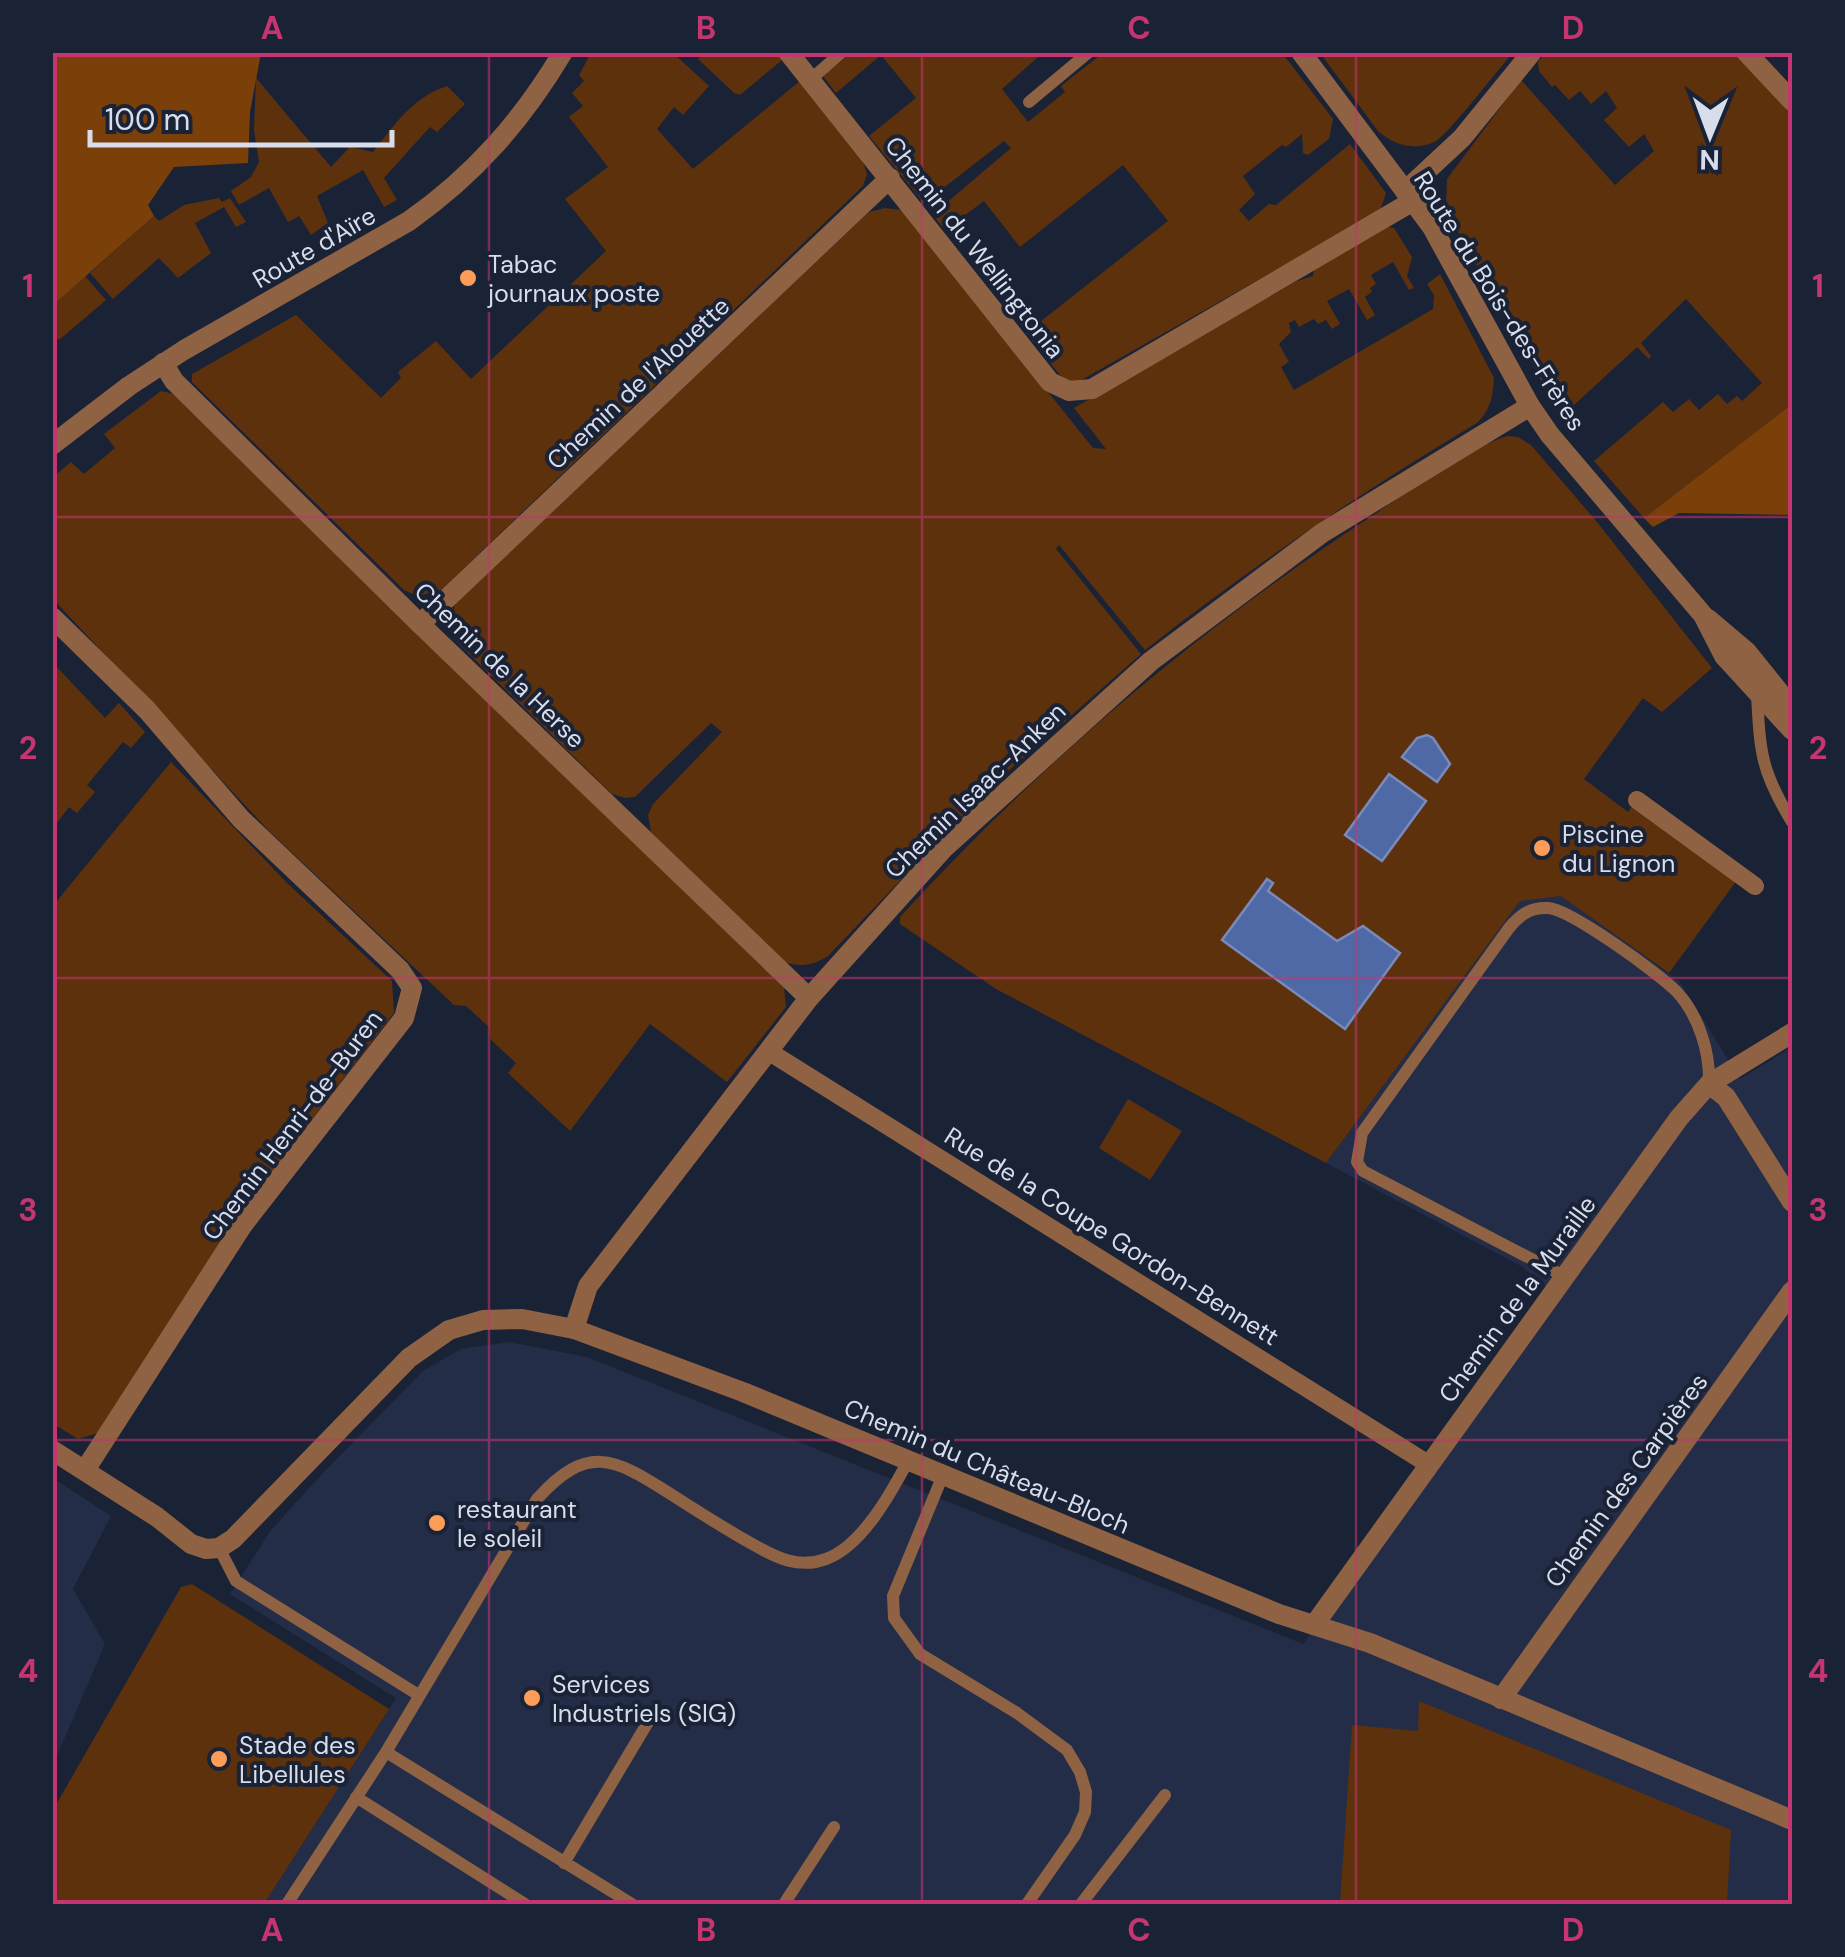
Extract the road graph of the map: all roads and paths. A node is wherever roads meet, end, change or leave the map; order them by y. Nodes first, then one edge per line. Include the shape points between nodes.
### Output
1 (563, 52) edge
2 (788, 52) edge
3 (842, 52) edge
4 (1090, 52) edge
5 (1301, 52) edge
6 (1532, 52) edge
7 (1746, 52) edge
8 (810, 80) junction
9 (1792, 100) edge
10 (1029, 102) dead end
11 (890, 178) junction
12 (1409, 196) junction
13 (163, 364) junction
14 (1530, 406) junction
15 (52, 445) edge
16 (1703, 615) junction
17 (52, 617) edge
18 (420, 624) junction
19 (1756, 694) junction
20 (1792, 708) edge
21 (1792, 730) edge
22 (1636, 800) dead end
23 (1792, 822) edge
24 (1755, 886) dead end
25 (808, 998) junction
26 (1792, 1033) edge
27 (768, 1051) junction
28 (1709, 1084) junction
29 (1792, 1202) edge
30 (1564, 1276) junction
31 (1792, 1291) edge
32 (574, 1329) junction
33 (52, 1450) edge
34 (908, 1461) junction
35 (1428, 1464) junction
36 (85, 1470) junction
37 (943, 1475) junction
38 (219, 1548) junction
39 (1314, 1626) junction
40 (417, 1694) junction
41 (1500, 1699) junction
42 (654, 1712) dead end
43 (386, 1752) junction
44 (1165, 1795) dead end
45 (356, 1797) junction
46 (1792, 1820) edge
47 (834, 1827) dead end
48 (564, 1863) junction
49 (1032, 1903) edge
50 (287, 1904) edge
51 (525, 1904) edge
52 (632, 1904) edge
53 (784, 1904) edge
54 (1080, 1904) edge

1 - 13 street, Route d'Aïre via 502,140 438,201
2 - 8 street, Chemin du Wellingtonia
3 - 8 lane
4 - 10 lane
5 - 12 street, Route du Bois-des-Frères
6 - 12 street, Chemin du Wellingtonia
7 - 9 street
8 - 11 street, Chemin du Wellingtonia
11 - 12 street, Chemin du Wellingtonia via 1050,382 1069,391 1092,389
11 - 18 street, Chemin de l'Alouette
12 - 14 street, Route du Bois-des-Frères
13 - 15 street, Route d'Aïre
13 - 18 street, Chemin de la Herse
14 - 16 street, Route du Bois-des-Frères
14 - 25 street, Chemin Isaac-Anken via 1322,533 1121,685 944,848
16 - 19 street, Route du Bois-des-Frères via 1724,656
16 - 20 street, Route du Bois-des-Frères via 1735,639
17 - 36 street, Chemin Henri-de-Buren via 147,710 241,819 412,988 404,1018 242,1226
18 - 25 street, Chemin de la Herse
19 - 21 street, Route du Bois-des-Frères
19 - 23 lane via 1766,773
22 - 24 street
25 - 27 street, Chemin Isaac-Anken
26 - 28 street, Chemin de la Muraille
27 - 32 street, Chemin Isaac-Anken via 588,1286
27 - 35 street, Rue de la Coupe Gordon-Bennett
28 - 29 street via 1726,1097
28 - 30 street, Chemin de la Muraille
28 - 30 lane via 1701,1033 1663,980 1564,911 1522,913 1509,928 1362,1132 1358,1162 1363,1171
30 - 35 street, Chemin de la Muraille
31 - 41 street, Chemin des Carpières
32 - 34 street, Chemin du Château-Bloch
32 - 38 street, Chemin du Château-Bloch via 500,1318 466,1323 434,1338
33 - 36 street
34 - 37 street, Chemin du Château-Bloch
34 - 40 lane via 854,1539 828,1559 800,1564 725,1530 629,1468 605,1461 580,1464 559,1474 537,1499
35 - 39 street, Chemin de la Muraille
36 - 38 street via 191,1544
37 - 39 street, Chemin du Château-Bloch
37 - 49 lane via 894,1596 894,1618 920,1654 1067,1750 1080,1772 1085,1812
38 - 40 lane via 236,1582
39 - 41 street, Chemin du Château-Bloch via 1370,1642
40 - 43 lane
41 - 46 street, Chemin du Château-Bloch
42 - 48 lane
43 - 45 lane
43 - 48 lane
44 - 54 lane
45 - 50 lane
45 - 51 lane
47 - 53 lane
48 - 52 lane

